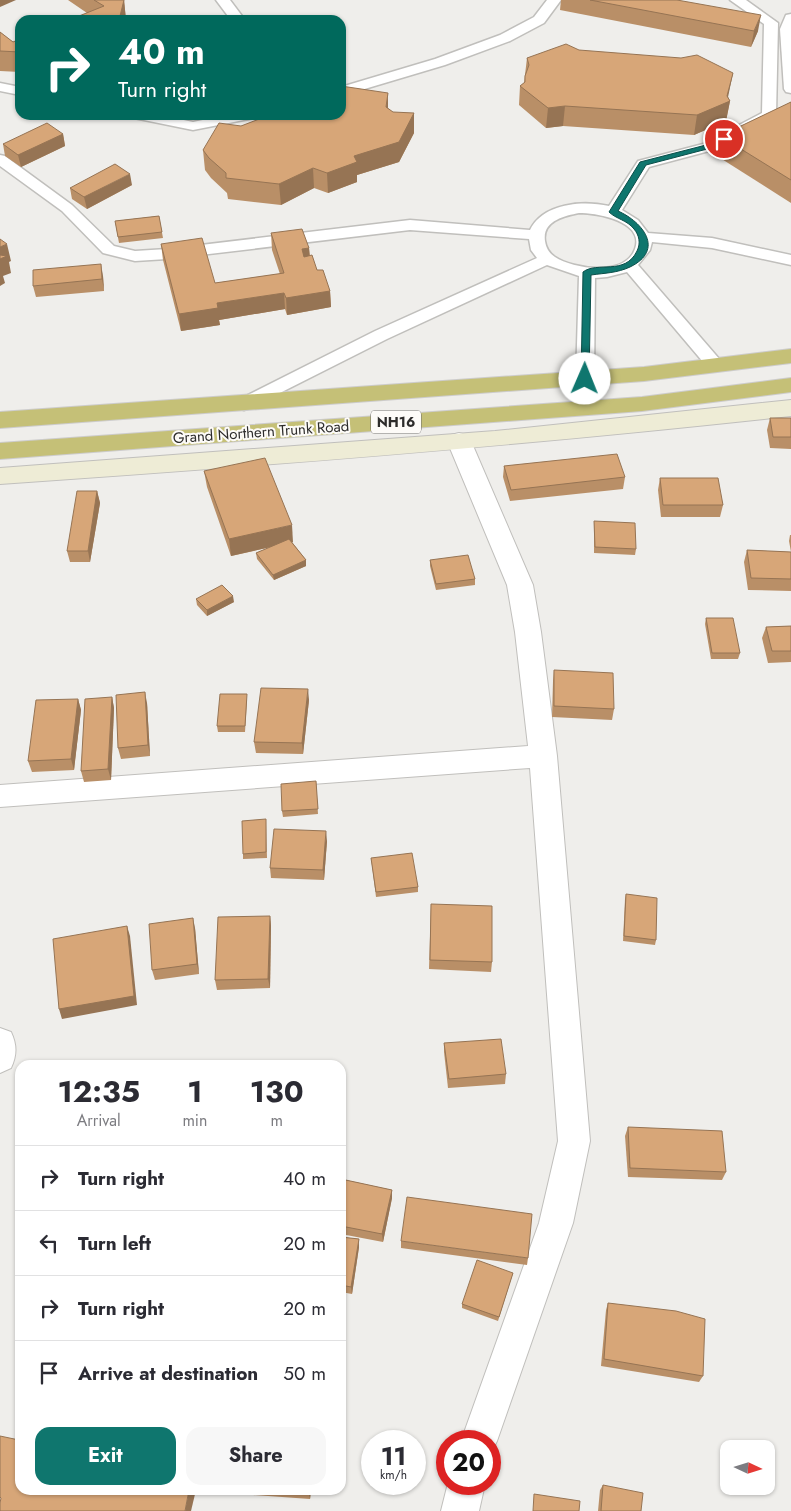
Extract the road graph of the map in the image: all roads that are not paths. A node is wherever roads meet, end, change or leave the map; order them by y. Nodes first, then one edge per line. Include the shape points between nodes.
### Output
1 (223, 0) edge
2 (554, 0) edge
3 (737, 0) edge
4 (234, 15) edge
5 (791, 18) edge
6 (0, 88) edge
7 (791, 89) edge
8 (15, 90) edge
9 (346, 90) edge
10 (164, 120) edge
11 (224, 120) edge
12 (0, 159) edge
13 (613, 212) junction
14 (535, 235) junction
15 (643, 237) junction
16 (547, 259) junction
17 (791, 260) edge
18 (629, 264) junction
19 (587, 272) junction
20 (791, 356) edge
21 (715, 366) junction
22 (585, 379) junction
23 (791, 385) edge
24 (244, 404) junction
25 (791, 408) edge
26 (0, 420) edge
27 (459, 441) junction
28 (0, 451) edge
29 (0, 476) edge
30 (543, 756) junction
31 (0, 796) edge
32 (0, 1042) edge
33 (0, 1058) edge
34 (483, 1430) edge
35 (464, 1495) edge
36 (460, 1511) edge

1 - 4 lane
2 - 9 lane via 539,20 505,38
3 - 13 lane via 771,23 769,115 708,147 643,164
5 - 7 lane via 787,29
6 - 8 lane
10 - 11 lane via 193,126
12 - 14 lane via 67,208 109,250 135,256 410,225
13 - 14 lane via 596,208 562,211 539,225
13 - 15 lane via 627,218
14 - 16 lane via 540,252
15 - 17 lane via 712,243
15 - 18 lane via 644,247
16 - 19 lane via 572,270
16 - 24 lane via 381,335
18 - 19 lane via 617,269
18 - 21 lane
19 - 22 lane
20 - 21 highway, Grand Northern Trunk Road / NH16
21 - 22 highway, Grand Northern Trunk Road / NH16
22 - 24 highway, Grand Northern Trunk Road / NH16
23 - 28 highway, Grand Northern Trunk Road / NH16 via 642,404
24 - 26 highway, Grand Northern Trunk Road / NH16
25 - 27 street via 669,423
27 - 29 street
27 - 30 street via 520,585
30 - 31 street
30 - 34 street via 574,1141 556,1223
32 - 33 street
35 - 36 street

